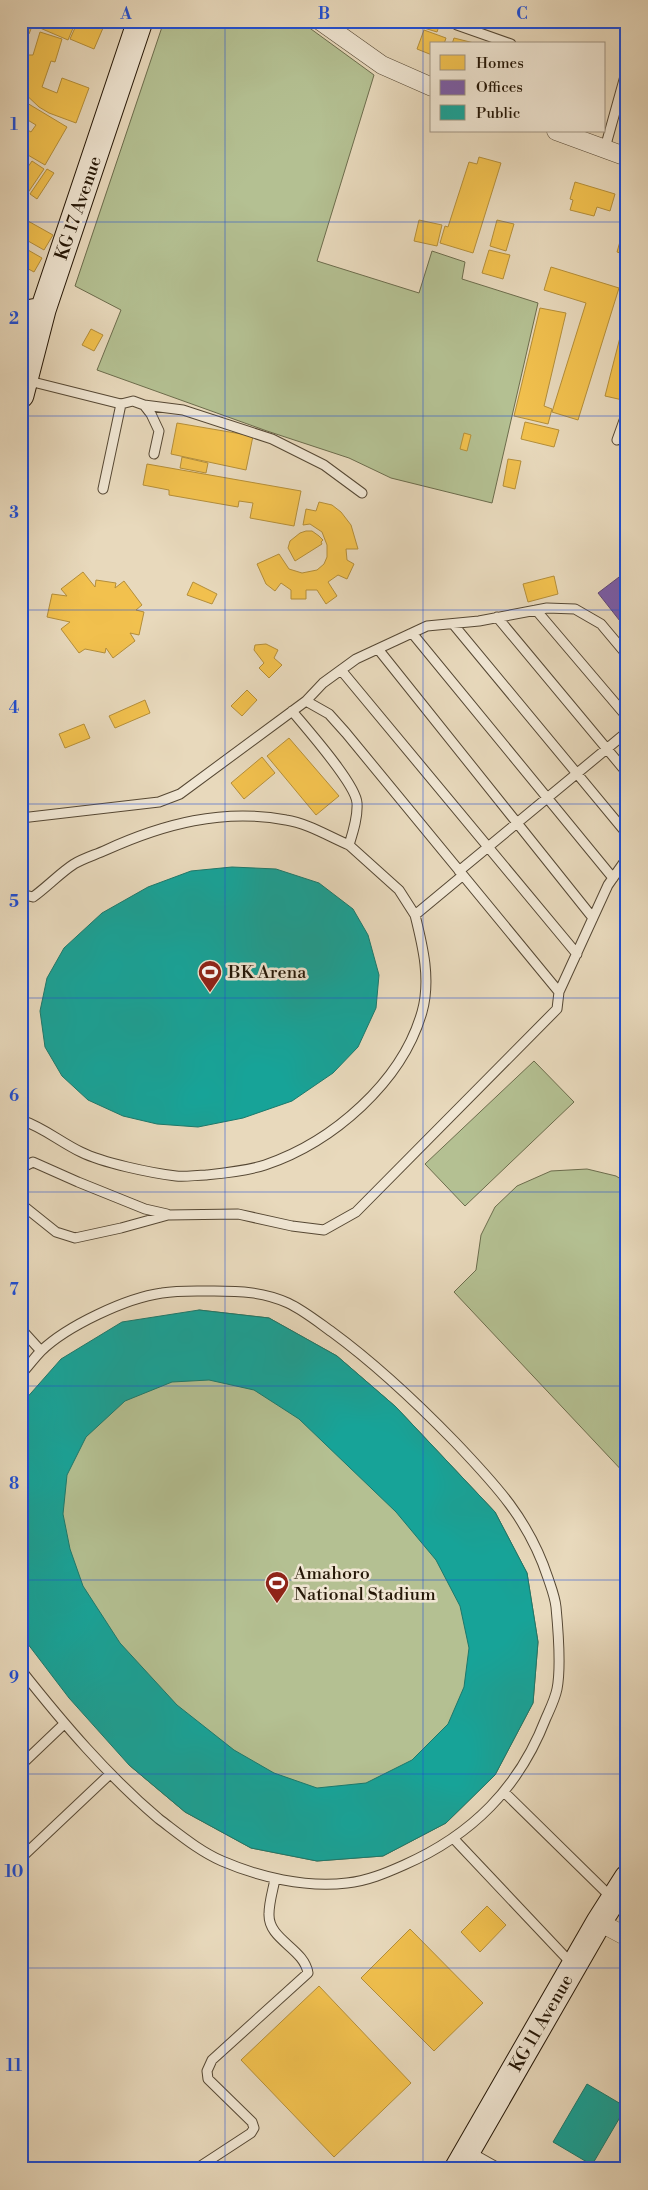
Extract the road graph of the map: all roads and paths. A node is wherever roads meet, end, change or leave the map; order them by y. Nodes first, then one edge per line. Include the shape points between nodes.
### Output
1 (140, 21) edge
2 (320, 21) edge
3 (454, 21) edge
4 (505, 42) edge
5 (627, 69) edge
6 (430, 86) edge
7 (559, 132) edge
8 (606, 148) junction
9 (627, 157) edge
10 (32, 312) edge
11 (27, 348) edge
12 (22, 391) edge
13 (121, 404) junction
14 (144, 405) junction
15 (627, 412) edge
16 (617, 440) dead end
17 (154, 454) dead end
18 (103, 489) dead end
19 (362, 493) dead end
20 (536, 610) junction
21 (498, 617) junction
22 (453, 624) junction
23 (412, 633) junction
24 (378, 649) junction
25 (627, 655) edge
26 (341, 670) junction
27 (306, 701) junction
28 (292, 711) junction
29 (627, 717) edge
30 (627, 732) edge
31 (607, 748) junction
32 (578, 772) junction
33 (627, 773) edge
34 (547, 797) junction
35 (21, 818) edge
36 (517, 823) junction
37 (627, 834) edge
38 (349, 845) junction
39 (488, 847) junction
40 (627, 858) edge
41 (461, 873) junction
42 (613, 878) junction
43 (21, 894) edge
44 (416, 915) junction
45 (593, 918) junction
46 (577, 954) junction
47 (559, 992) junction
48 (21, 1120) edge
49 (21, 1168) edge
50 (21, 1204) edge
51 (168, 1215) junction
52 (21, 1328) edge
53 (41, 1351) junction
54 (21, 1374) edge
55 (21, 1670) edge
56 (64, 1724) junction
57 (21, 1765) edge
58 (110, 1774) junction
59 (504, 1792) junction
60 (454, 1839) junction
61 (21, 1858) edge
62 (627, 1878) edge
63 (274, 1879) junction
64 (614, 1900) junction
65 (599, 1922) junction
66 (627, 1937) edge
67 (574, 1966) junction
68 (462, 2160) edge
69 (196, 2169) edge
70 (500, 2169) edge

1 - 10 street, KG 17 Avenue
2 - 6 street via 382,65
3 - 4 lane via 457,25
5 - 8 lane
7 - 8 street
8 - 9 street
10 - 11 street, KG 17 Avenue
11 - 12 street, KG 17 Avenue
12 - 13 lane
13 - 14 lane via 133,401
13 - 18 lane
14 - 17 lane via 159,432
14 - 19 lane via 183,410 272,439 324,465
15 - 16 lane
20 - 21 lane
20 - 25 lane via 575,609 602,624
20 - 29 lane
21 - 22 lane
21 - 31 lane
22 - 23 lane via 427,626
22 - 32 lane
23 - 24 lane
23 - 34 lane
24 - 26 lane
24 - 36 lane
26 - 27 lane
26 - 39 lane
27 - 28 lane
27 - 41 lane via 329,714 346,732
28 - 35 lane via 180,794 159,802
28 - 38 lane via 345,778 358,802
30 - 31 lane
31 - 32 lane
31 - 33 lane
32 - 34 lane
32 - 37 lane
34 - 36 lane
34 - 42 lane
36 - 39 lane
36 - 45 lane
38 - 43 lane via 288,820 240,815 196,819 158,828 115,846 74,864 32,897
38 - 44 lane via 399,890
39 - 41 lane
39 - 46 lane
40 - 42 lane
41 - 44 lane
41 - 47 lane
42 - 45 lane
44 - 48 lane via 427,979 422,1012 412,1036 389,1076 337,1126 308,1145 265,1165 223,1174 178,1176 82,1153 38,1126
45 - 46 lane
46 - 47 lane
47 - 51 lane via 557,1008 522,1046 356,1212 324,1230 238,1214
49 - 51 lane via 33,1162 145,1209
50 - 51 lane via 56,1232 75,1238
52 - 53 lane
53 - 54 lane
53 - 59 lane via 69,1330 114,1307 159,1293 249,1291 287,1303 322,1324 364,1355 431,1417 499,1488 526,1527 544,1564 556,1601 557,1689 540,1732
55 - 56 lane
56 - 57 lane
56 - 58 lane
58 - 61 lane
58 - 63 lane via 182,1837 220,1860
59 - 60 lane via 480,1818
59 - 64 lane
60 - 63 lane via 381,1875 345,1883
60 - 67 lane
62 - 64 street, KG 11 Avenue
63 - 69 lane via 270,1923 306,1964 308,1973 212,2060 207,2070 208,2080 252,2122 254,2128
64 - 65 street, KG 11 Avenue
65 - 66 street
65 - 67 street, KG 11 Avenue
67 - 68 street, KG 11 Avenue
68 - 70 lane

